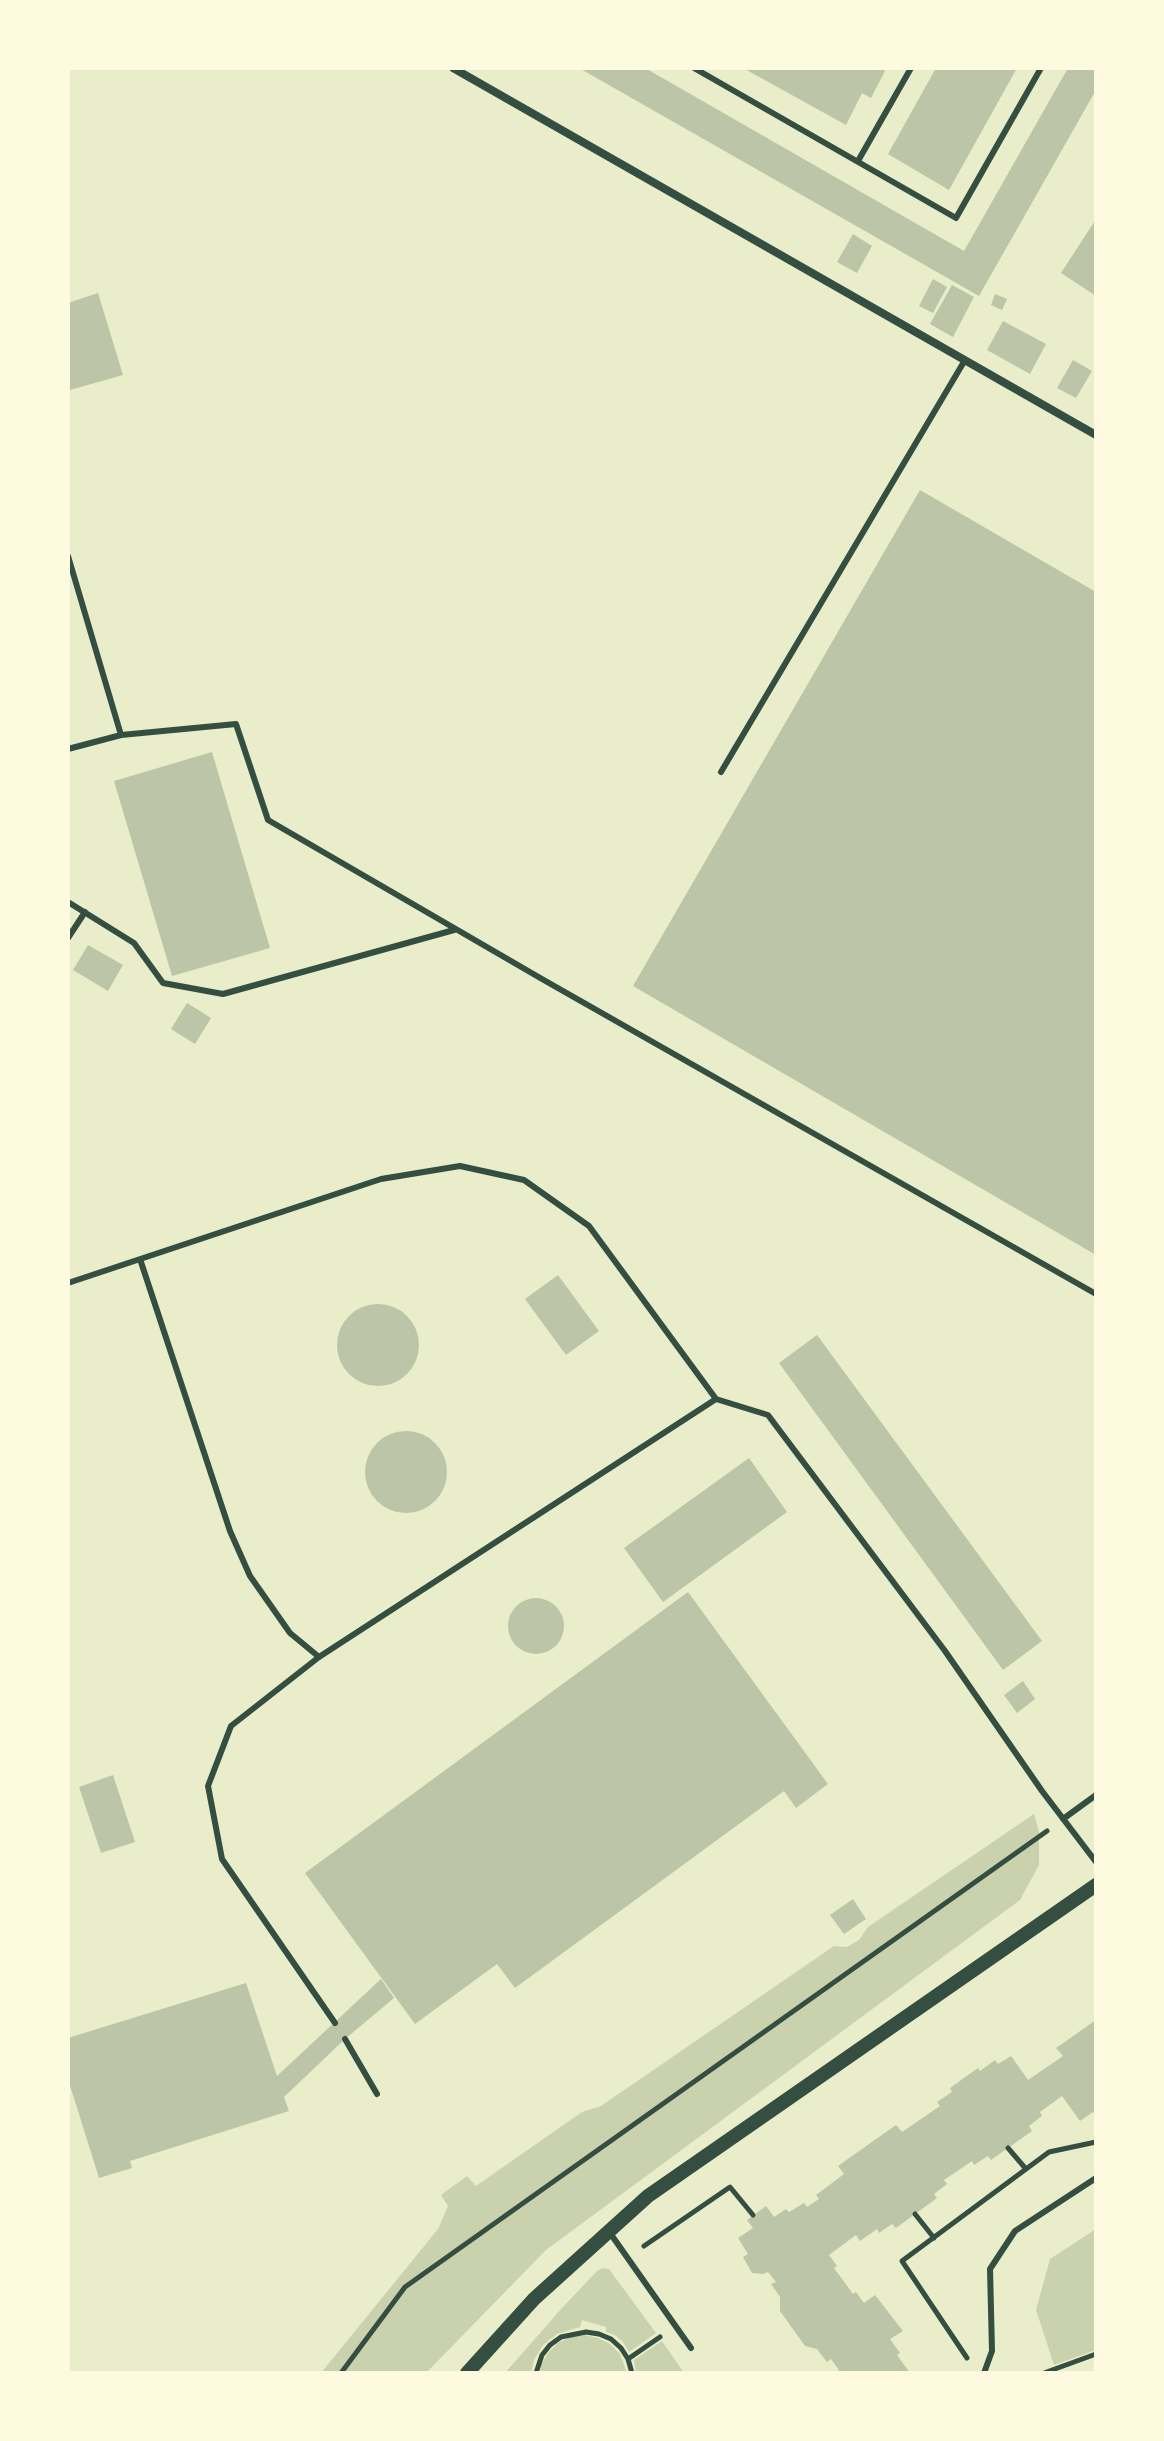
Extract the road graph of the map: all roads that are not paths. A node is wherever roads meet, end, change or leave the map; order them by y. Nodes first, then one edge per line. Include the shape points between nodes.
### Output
1 (453, 68) edge
2 (694, 68) edge
3 (911, 68) edge
4 (1041, 68) edge
5 (858, 161) junction
6 (965, 360) junction
7 (1096, 435) edge
8 (68, 556) edge
9 (121, 735) junction
10 (68, 749) edge
11 (721, 772) dead end
12 (68, 902) edge
13 (85, 912) junction
14 (455, 929) junction
15 (68, 938) edge
16 (140, 1259) junction
17 (68, 1283) edge
18 (1096, 1294) edge
19 (716, 1399) junction
20 (319, 1657) junction
21 (1096, 1795) edge
22 (1063, 1819) junction
23 (1096, 1862) edge
24 (1096, 1885) edge
25 (335, 2023) dead end
26 (345, 2039) dead end
27 (377, 2094) dead end
28 (1096, 2178) edge
29 (608, 2230) junction
30 (691, 2348) dead end
31 (467, 2373) edge
32 (984, 2373) edge

1 - 6 street
2 - 5 lane
3 - 5 lane
4 - 5 lane via 956,218
6 - 7 street
6 - 11 lane
8 - 9 lane
9 - 10 lane
9 - 14 lane via 236,724 268,820
12 - 13 lane
13 - 14 lane via 134,943 163,983 223,994
13 - 15 lane
14 - 18 lane
16 - 17 lane
16 - 19 lane via 381,1179 460,1166 524,1180 589,1226
16 - 20 lane via 230,1531 250,1576 290,1633
19 - 20 lane
19 - 22 lane via 768,1415
20 - 25 lane via 231,1726 208,1786 222,1859
21 - 22 lane
22 - 23 lane
24 - 29 street via 648,2196
26 - 27 lane
28 - 32 lane via 1015,2231 990,2269 992,2351
29 - 30 lane
29 - 31 street via 534,2299

